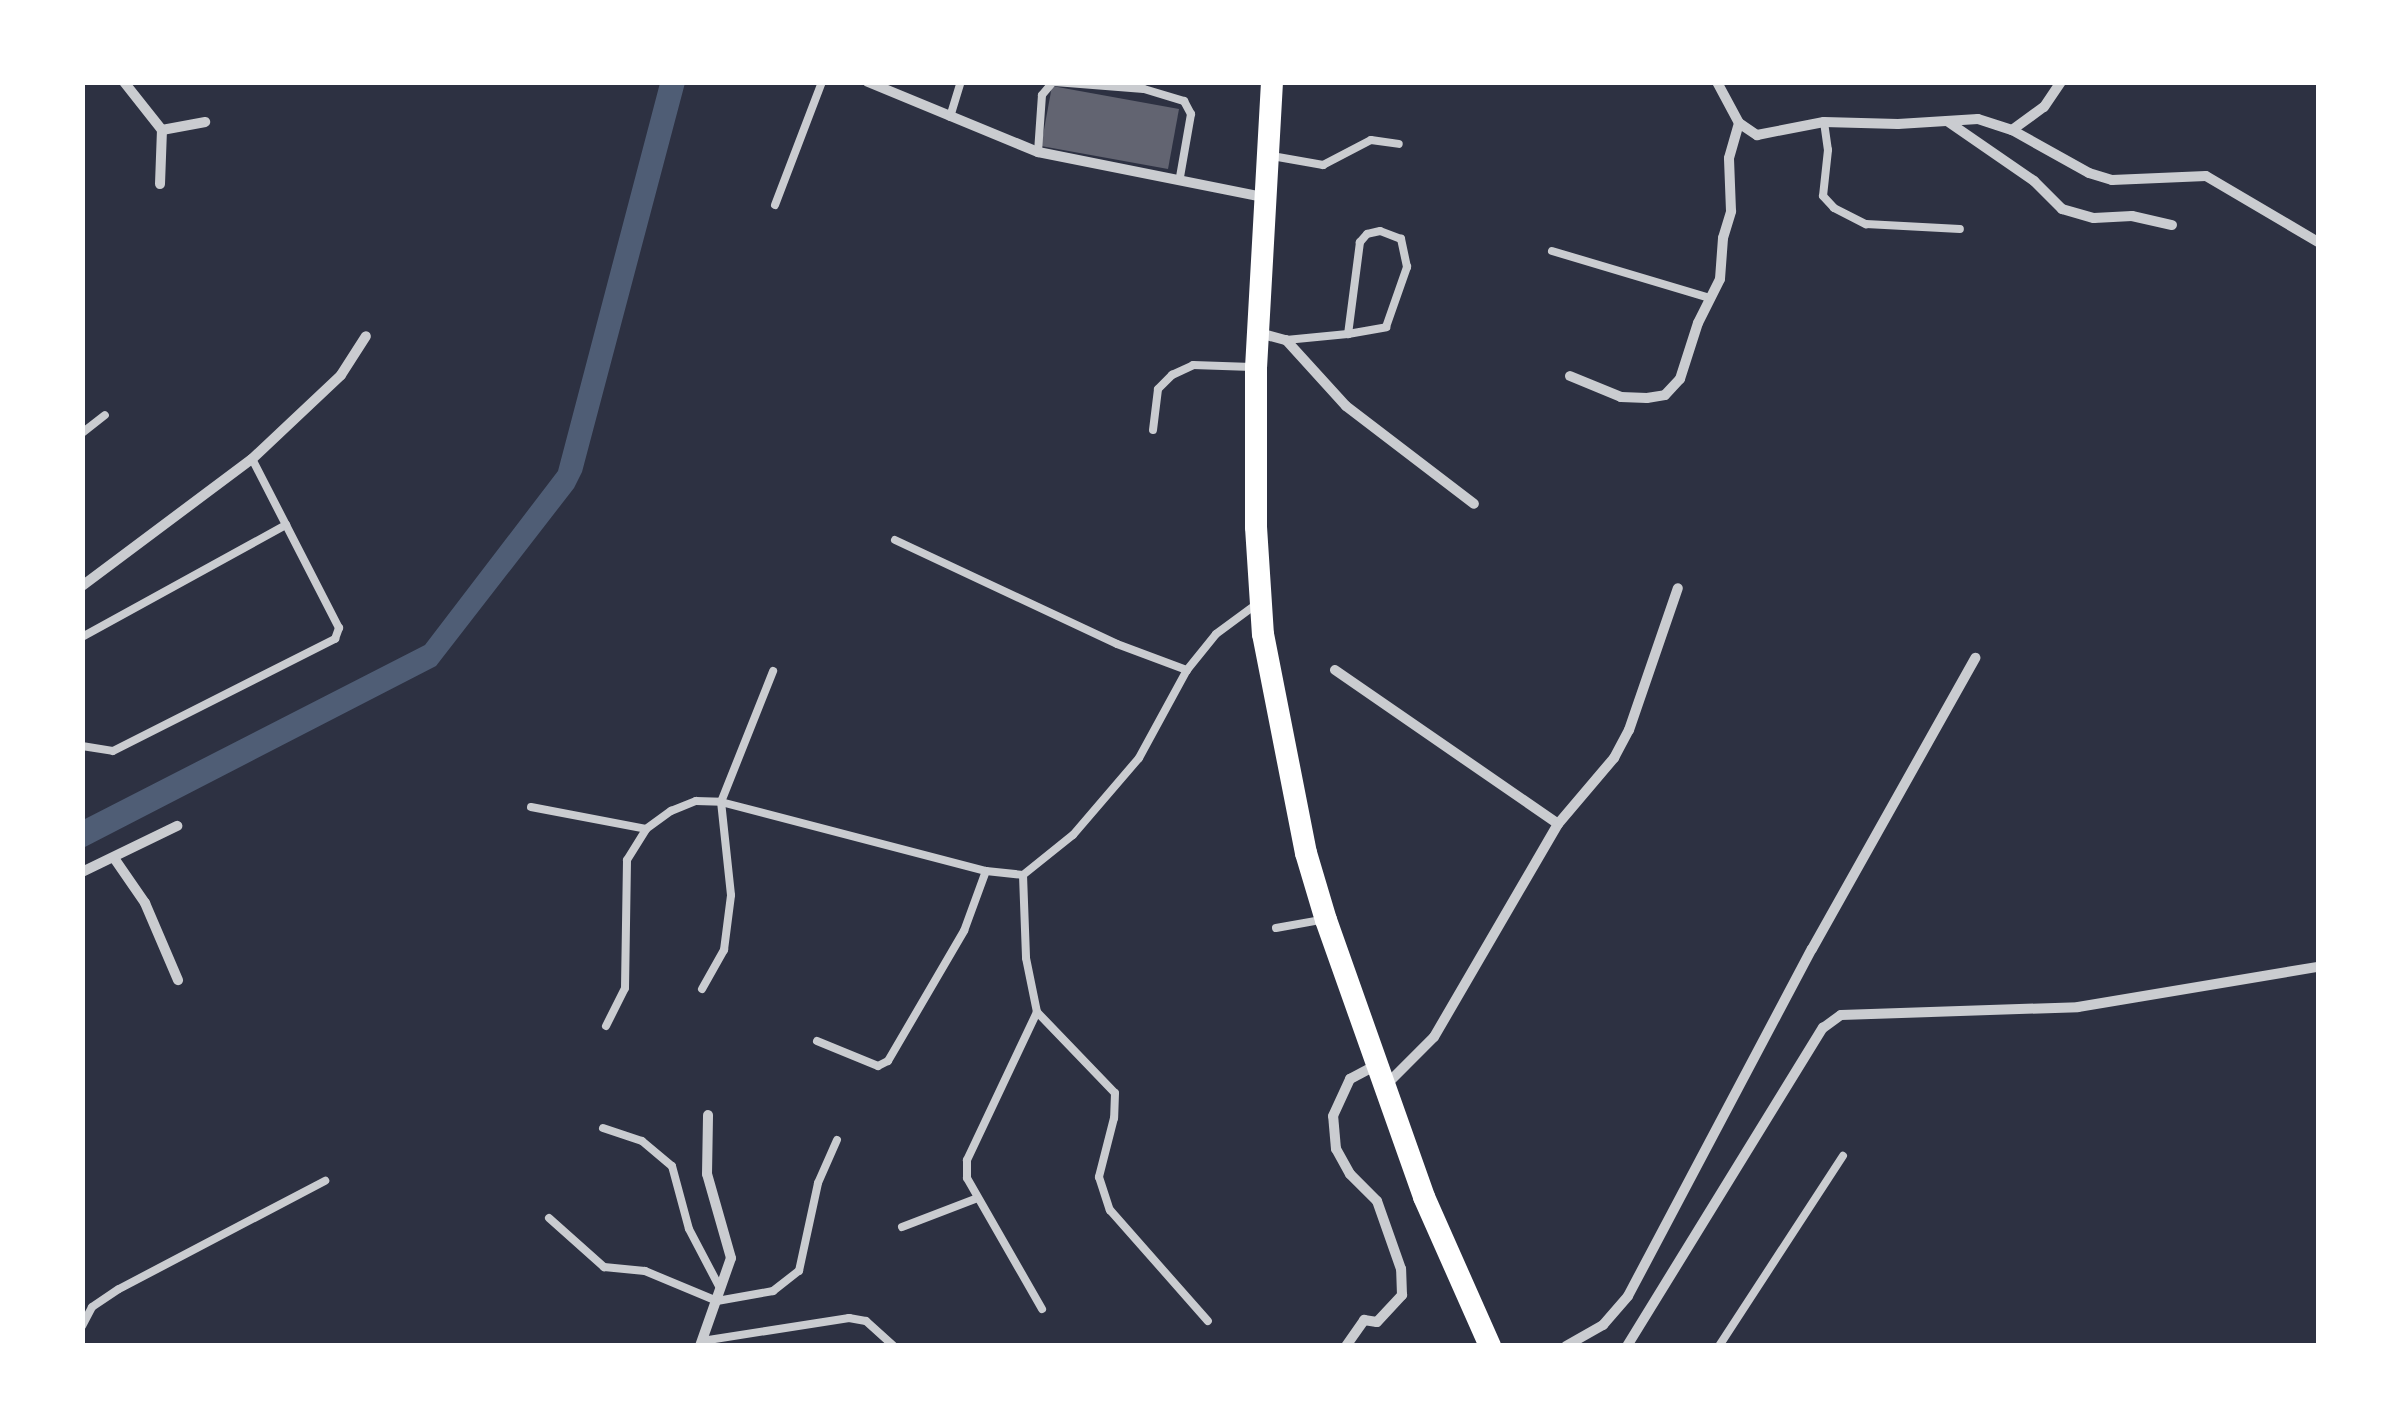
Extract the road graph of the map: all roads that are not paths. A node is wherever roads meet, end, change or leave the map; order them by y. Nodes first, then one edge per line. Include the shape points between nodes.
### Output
1 (124, 82) edge
2 (822, 82) edge
3 (868, 82) edge
4 (962, 82) edge
5 (1054, 82) edge
6 (1272, 82) edge
7 (1717, 82) edge
8 (2061, 82) edge
9 (950, 117) junction
10 (1946, 120) junction
11 (206, 122) dead end
12 (1824, 122) junction
13 (1739, 123) junction
14 (162, 130) junction
15 (2012, 130) junction
16 (1398, 144) dead end
17 (1038, 152) junction
18 (1268, 155) junction
19 (1180, 177) junction
20 (160, 184) dead end
21 (1265, 198) junction
22 (775, 206) dead end
23 (2172, 225) dead end
24 (1960, 229) dead end
25 (2318, 242) edge
26 (1552, 250) dead end
27 (1710, 298) junction
28 (1258, 333) junction
29 (1348, 334) junction
30 (366, 336) dead end
31 (1286, 340) junction
32 (1256, 367) junction
33 (1570, 376) dead end
34 (105, 415) dead end
35 (1153, 430) dead end
36 (82, 432) edge
37 (252, 459) junction
38 (1474, 504) dead end
39 (286, 526) junction
40 (895, 540) dead end
41 (82, 586) edge
42 (1678, 588) dead end
43 (1258, 603) junction
44 (82, 637) edge
45 (1974, 658) dead end
46 (773, 670) dead end
47 (1187, 670) junction
48 (1335, 670) dead end
49 (82, 746) edge
50 (721, 802) junction
51 (531, 807) dead end
52 (1558, 824) junction
53 (177, 826) dead end
54 (646, 828) junction
55 (114, 858) junction
56 (82, 872) edge
57 (986, 872) junction
58 (1022, 875) junction
59 (1326, 920) junction
60 (1276, 928) dead end
61 (2318, 968) edge
62 (178, 980) dead end
63 (702, 989) dead end
64 (1037, 1012) junction
65 (606, 1026) dead end
66 (816, 1041) dead end
67 (1382, 1074) junction
68 (708, 1115) dead end
69 (604, 1128) dead end
70 (837, 1140) dead end
71 (1843, 1156) dead end
72 (325, 1181) dead end
73 (978, 1198) junction
74 (549, 1218) dead end
75 (902, 1227) dead end
76 (720, 1296) junction
77 (1042, 1309) dead end
78 (1208, 1321) dead end
79 (82, 1326) edge
80 (701, 1343) edge
81 (1492, 1343) edge
82 (894, 1346) edge
83 (1346, 1346) edge
84 (1566, 1346) edge
85 (1627, 1346) edge
86 (1719, 1346) edge

1 - 14 street
2 - 22 lane
3 - 9 street
4 - 9 lane
5 - 17 lane via 1042,95
5 - 19 lane via 1144,90 1184,101 1191,114
6 - 18 main road
7 - 13 street
8 - 15 street via 2044,107
9 - 17 street
10 - 12 street
10 - 15 street via 1978,119
10 - 23 street via 2062,208
11 - 14 street
12 - 13 street via 1757,135
12 - 24 lane via 1822,196 1834,208 1866,224
13 - 27 street via 1729,158 1731,211 1720,279
14 - 20 street
15 - 25 street via 2112,180 2206,176
16 - 18 lane via 1370,140 1324,165
17 - 19 street
18 - 21 main road
19 - 21 street
21 - 28 main road
26 - 27 lane
27 - 33 street via 1680,378 1666,395 1621,397
28 - 31 street
28 - 32 main road
29 - 29 lane via 1360,242 1380,231 1401,239 1407,268 1386,327
29 - 31 lane
30 - 37 street via 340,375
31 - 38 street via 1346,406
32 - 35 lane via 1193,366 1172,375 1158,389
32 - 43 main road
34 - 36 lane
37 - 39 lane
37 - 41 street
39 - 44 lane
39 - 49 lane via 339,628 335,640 113,751
40 - 47 lane
42 - 52 street via 1622,744
43 - 47 lane via 1216,634
43 - 59 main road via 1306,853
45 - 84 street via 1628,1296 1603,1325
46 - 50 lane
47 - 58 lane via 1139,758 1074,834
48 - 52 street
50 - 54 lane via 696,801
50 - 57 lane
50 - 63 lane via 730,895 724,950
51 - 54 lane
52 - 67 street via 1434,1037
53 - 55 street
54 - 65 lane via 627,860 625,988
55 - 56 street
55 - 62 street via 145,902
57 - 58 lane
57 - 66 lane via 964,931 888,1061 878,1066
58 - 64 lane via 1026,958
59 - 60 lane
59 - 67 main road
61 - 85 street via 2078,1007 1841,1015 1823,1028
64 - 73 lane via 967,1160 967,1178
64 - 78 lane via 1115,1093 1098,1177 1110,1210
67 - 81 main road via 1424,1197
67 - 83 street via 1350,1080 1333,1116 1336,1149 1377,1202 1402,1294 1377,1322 1364,1320
68 - 76 street via 707,1174 731,1258
69 - 76 lane via 642,1141 672,1166 690,1230
70 - 76 lane via 818,1183 799,1272 773,1291
71 - 86 lane
72 - 79 lane via 119,1289 92,1308
73 - 75 lane
73 - 77 lane
74 - 76 lane via 604,1268 645,1271
76 - 80 street
80 - 82 lane via 849,1318 866,1322

